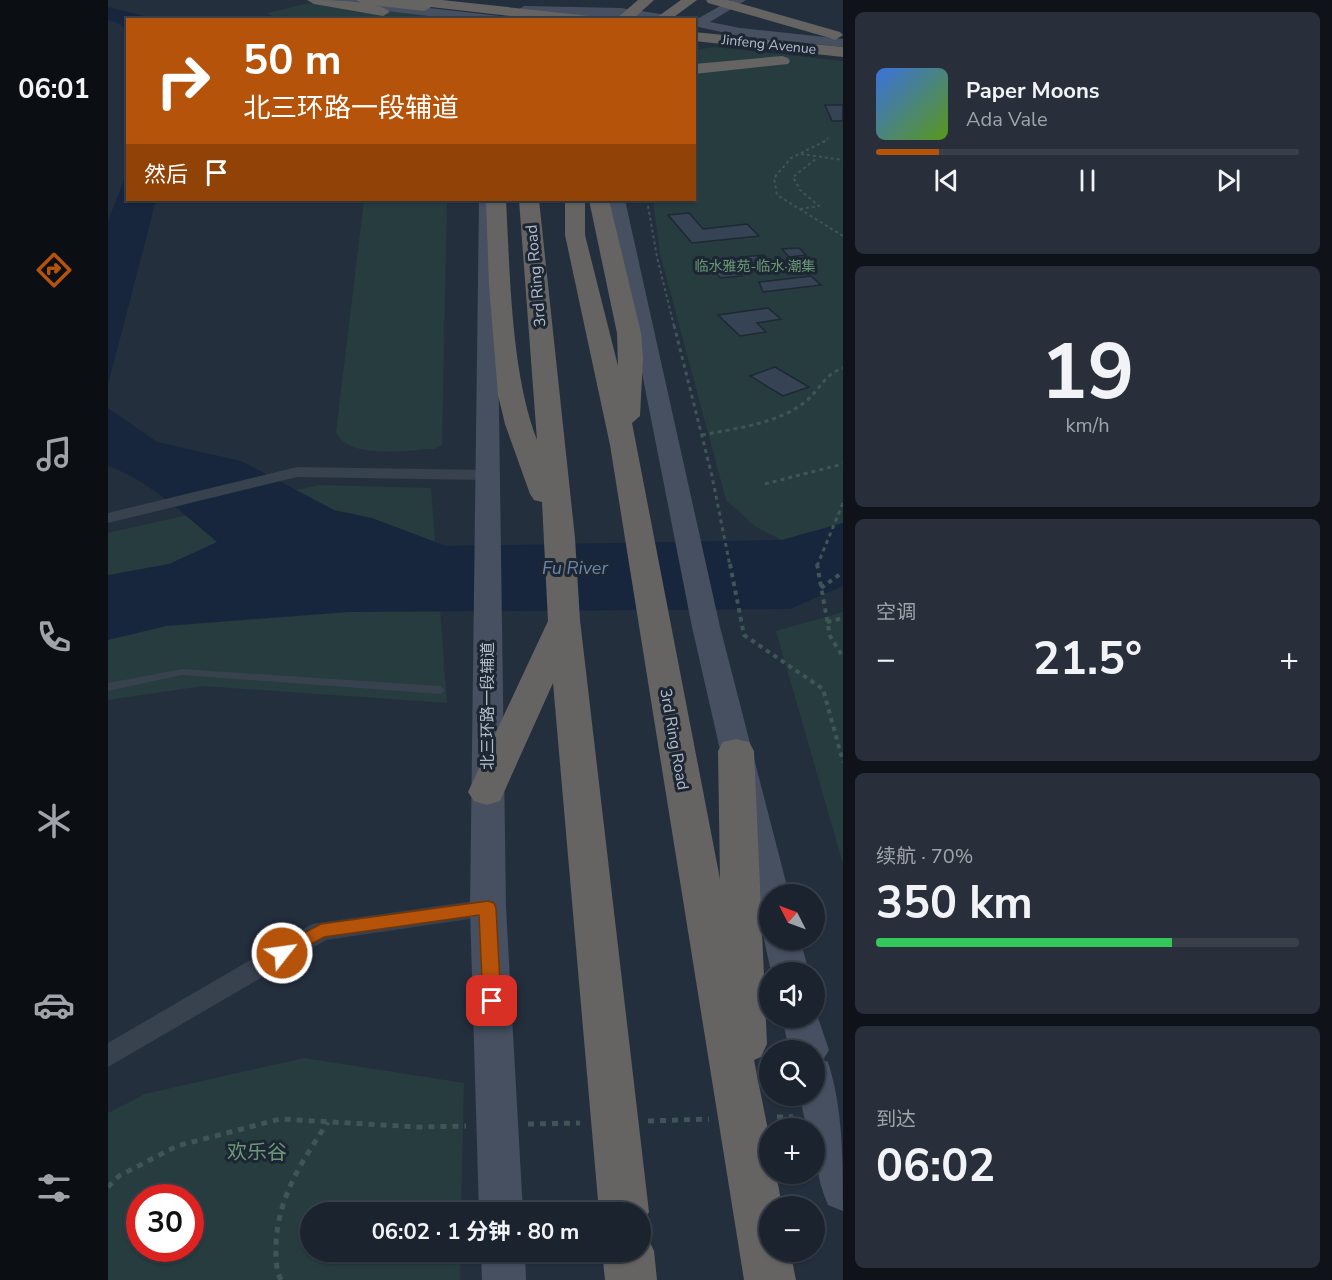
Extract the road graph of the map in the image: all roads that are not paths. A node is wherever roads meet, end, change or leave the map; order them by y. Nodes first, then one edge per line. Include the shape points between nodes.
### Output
1 (314, 0) edge
2 (327, 0) edge
3 (363, 0) edge
4 (402, 0) edge
5 (529, 0) edge
6 (609, 0) edge
7 (647, 0) edge
8 (690, 0) edge
9 (713, 0) edge
10 (740, 0) edge
11 (753, 0) edge
12 (436, 4) edge
13 (764, 14) junction
14 (590, 16) edge
15 (405, 18) edge
16 (473, 18) edge
17 (483, 18) edge
18 (532, 18) edge
19 (624, 18) edge
20 (661, 18) edge
21 (663, 18) edge
22 (696, 26) edge
23 (696, 27) edge
24 (696, 27) edge
25 (843, 37) edge
26 (696, 42) edge
27 (843, 45) edge
28 (843, 54) edge
29 (843, 60) edge
30 (697, 68) edge
31 (487, 201) edge
32 (496, 201) edge
33 (529, 201) edge
34 (574, 201) edge
35 (599, 201) edge
36 (616, 201) edge
37 (624, 445) junction
38 (485, 475) junction
39 (108, 518) edge
40 (560, 537) junction
41 (564, 620) junction
42 (108, 687) edge
43 (440, 690) dead end
44 (736, 751) junction
45 (487, 792) junction
46 (769, 884) edge
47 (488, 908) junction
48 (108, 1056) edge
49 (822, 1106) edge
50 (749, 1162) junction
51 (843, 1191) edge
52 (501, 1202) edge
53 (623, 1202) edge
54 (503, 1262) edge
55 (629, 1262) edge
56 (504, 1280) edge
57 (631, 1280) edge
58 (770, 1280) edge

1 - 15 highway
2 - 17 main road
3 - 12 highway
4 - 12 highway
5 - 16 highway
6 - 14 main road
7 - 19 highway
8 - 21 highway
9 - 13 highway
10 - 22 main road
11 - 13 highway
12 - 14 highway
12 - 18 highway
13 - 25 highway
13 - 30 highway via 772,26 769,39 740,55
14 - 20 main road via 621,12
23 - 27 highway, Jinfeng Avenue
24 - 28 highway, Jinfeng Avenue
26 - 28 main road, Jinfeng Avenue
29 - 30 highway
31 - 38 main road, 北三环路一段辅道
32 - 40 highway via 511,395
33 - 40 highway, 3rd Ring Road
34 - 37 highway, 3rd Ring Road via 575,235
35 - 37 highway via 631,358
36 - 44 main road
37 - 50 highway, 3rd Ring Road
38 - 39 street via 314,472 277,476
38 - 45 main road, 北三环路一段辅道
40 - 41 highway, 3rd Ring Road
41 - 45 highway
41 - 53 highway, 3rd Ring Road
42 - 43 lane via 182,672
44 - 46 main road
44 - 50 highway
45 - 47 main road, 北三环路一段辅道
47 - 48 street via 321,931
47 - 52 main road, 北三环路一段辅道
49 - 51 main road
50 - 58 highway, 3rd Ring Road
54 - 56 main road
55 - 57 highway

